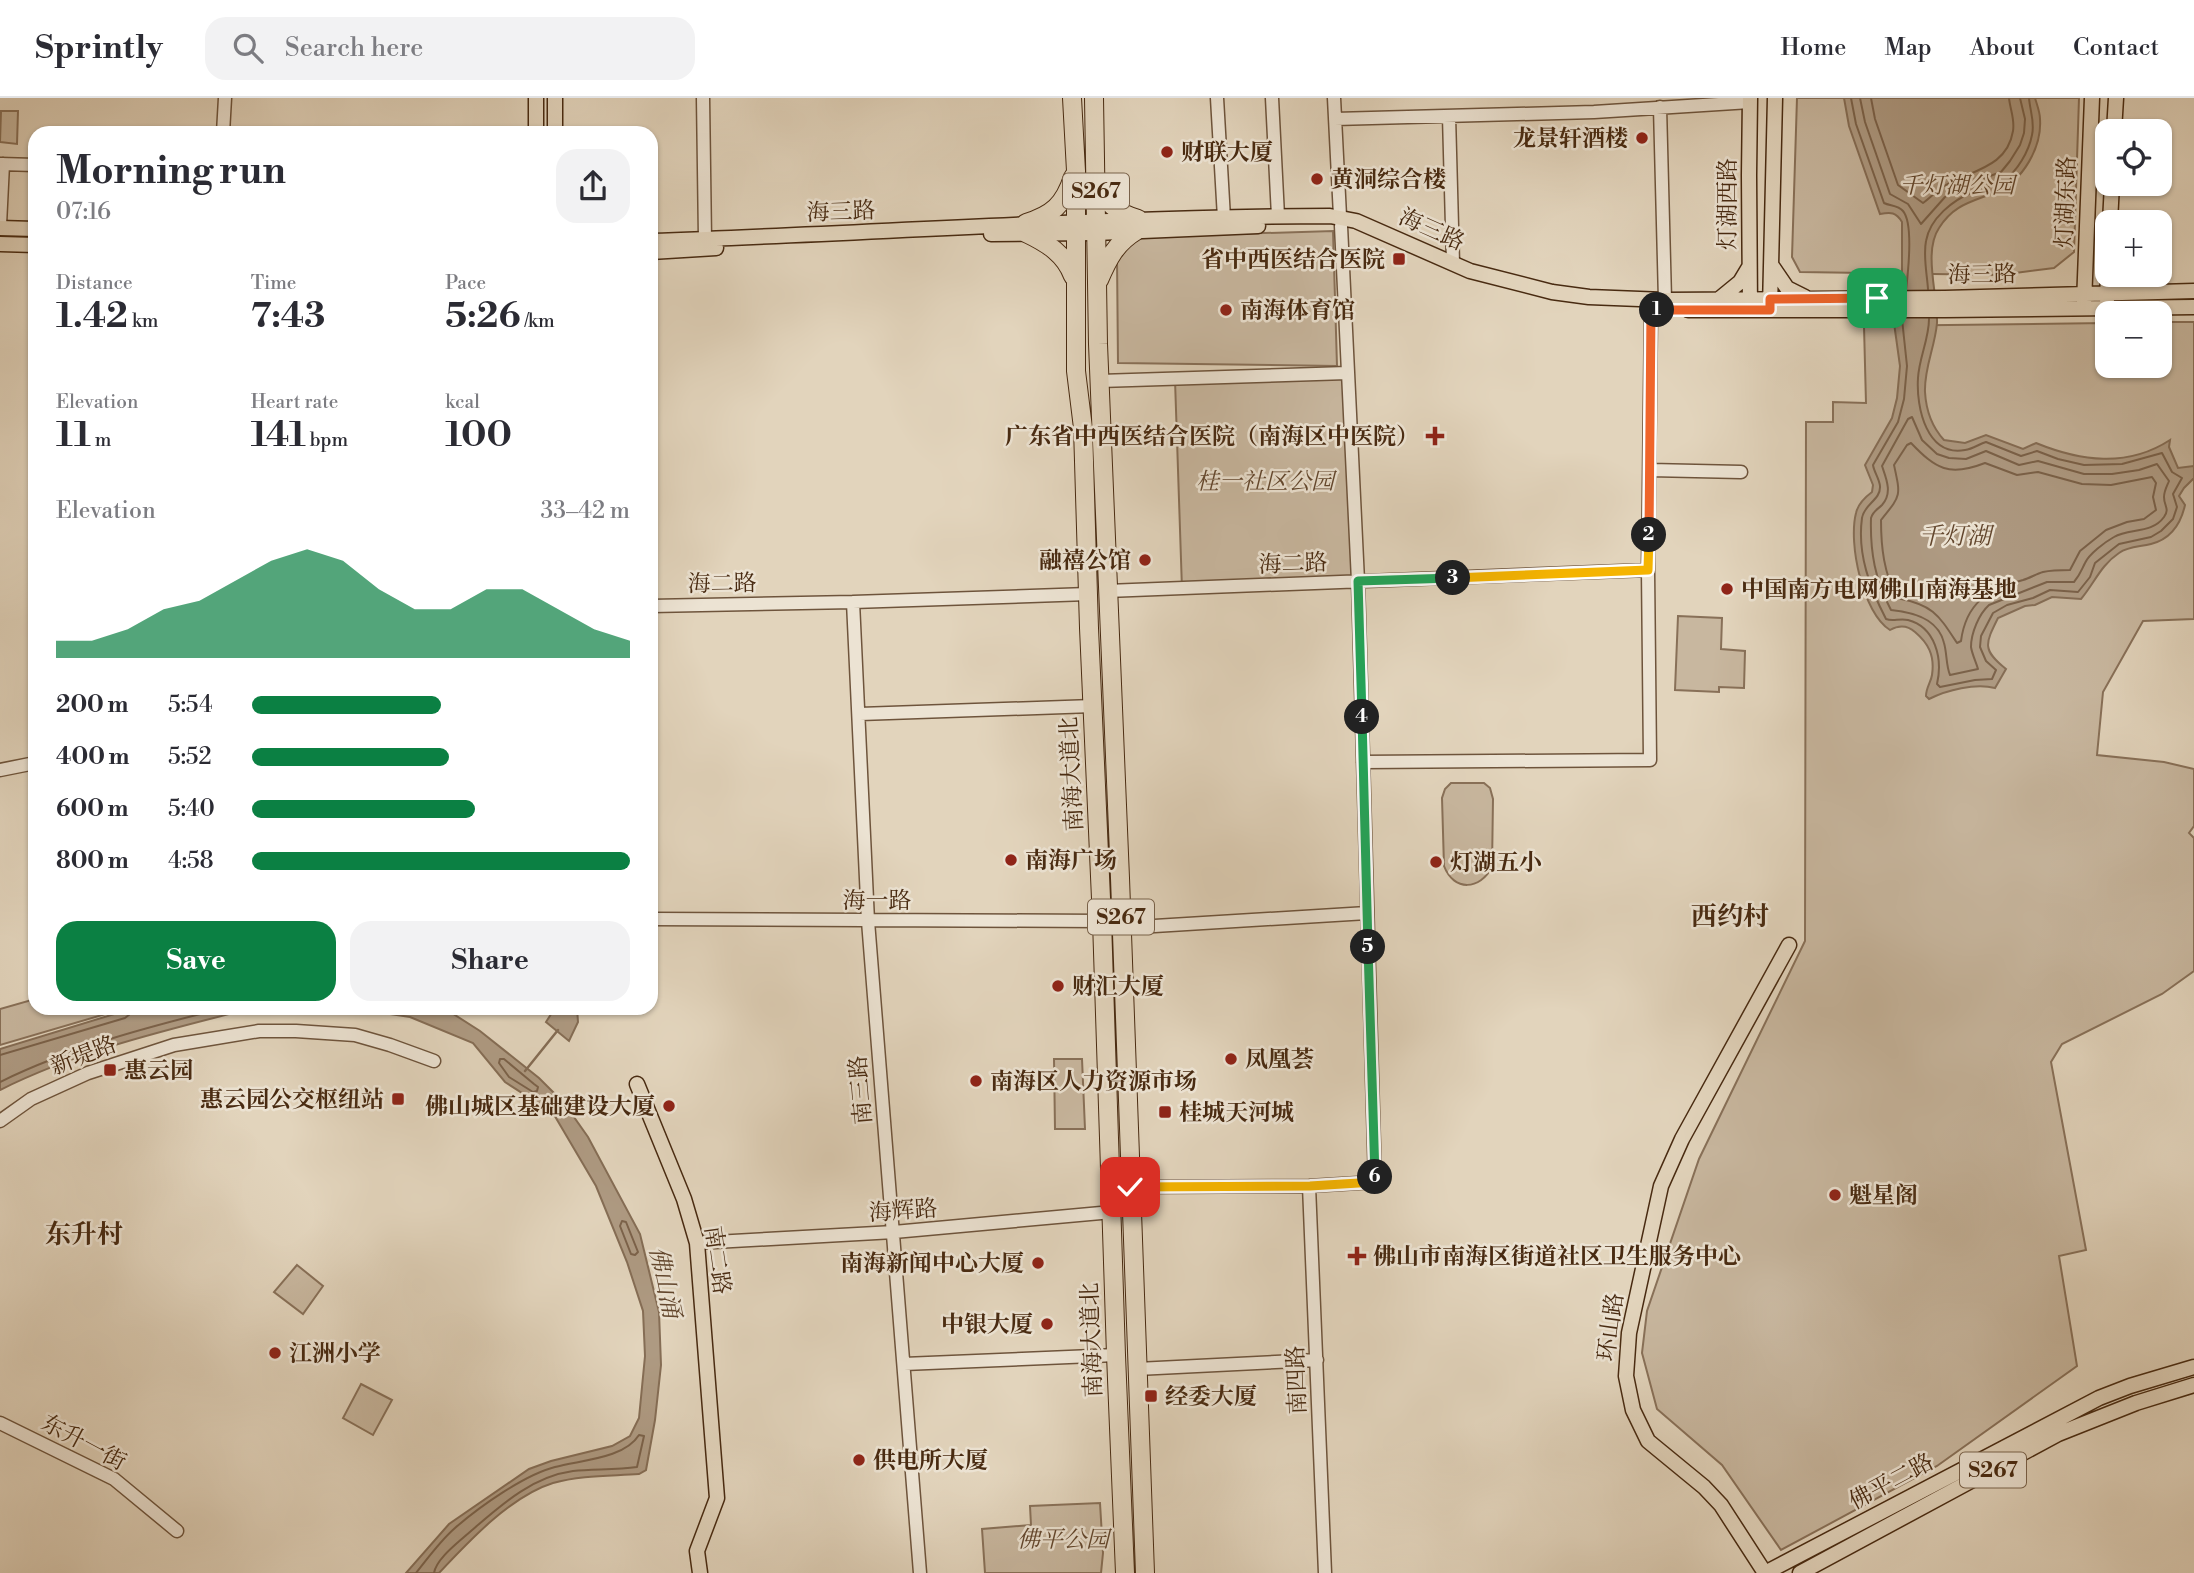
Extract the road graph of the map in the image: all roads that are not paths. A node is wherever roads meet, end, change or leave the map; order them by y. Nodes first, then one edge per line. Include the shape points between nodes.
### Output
1 (225, 98) edge
2 (536, 98) edge
3 (555, 98) edge
4 (703, 98) edge
5 (1072, 98) edge
6 (1094, 98) edge
7 (1217, 98) edge
8 (1272, 98) edge
9 (1334, 98) edge
10 (1594, 98) edge
11 (1775, 98) edge
12 (2092, 98) edge
13 (2116, 98) edge
14 (1750, 100) edge
15 (1660, 107) junction
16 (1594, 112) junction
17 (1449, 116) junction
18 (2115, 119) edge
19 (1335, 120) junction
20 (223, 126) edge
21 (536, 126) edge
22 (555, 126) edge
23 (2, 164) edge
24 (28, 165) edge
25 (1076, 170) junction
26 (1096, 170) junction
27 (1278, 216) junction
28 (1224, 218) junction
29 (1340, 221) junction
30 (0, 226) edge
31 (1141, 227) junction
32 (28, 228) edge
33 (1026, 228) junction
34 (1075, 228) junction
35 (1096, 228) junction
36 (705, 239) junction
37 (658, 241) edge
38 (0, 244) edge
39 (28, 245) edge
40 (658, 252) edge
41 (1453, 263) junction
42 (1749, 266) junction
43 (1772, 266) junction
44 (1075, 283) junction
45 (1097, 284) junction
46 (2108, 287) edge
47 (2194, 291) edge
48 (1810, 299) junction
49 (1665, 300) junction
50 (1718, 300) junction
51 (2084, 301) junction
52 (2095, 301) edge
53 (2107, 301) joint
54 (1770, 304) junction
55 (1877, 304) junction
56 (1750, 305) junction
57 (2172, 305) edge
58 (2194, 307) edge
59 (1651, 310) junction
60 (1347, 373) junction
61 (1100, 381) junction
62 (1650, 470) junction
63 (1741, 472) dead end
64 (1648, 570) junction
65 (1358, 581) junction
66 (1107, 591) junction
67 (1088, 594) junction
68 (853, 602) junction
69 (658, 606) edge
70 (1093, 706) junction
71 (860, 714) junction
72 (1363, 762) junction
73 (28, 765) edge
74 (0, 771) edge
75 (1367, 913) junction
76 (658, 919) edge
77 (868, 921) junction
78 (1102, 921) junction
79 (1122, 928) junction
80 (1788, 945) dead end
81 (434, 1061) dead end
82 (637, 1084) dead end
83 (0, 1121) edge
84 (1310, 1186) junction
85 (1130, 1187) junction
86 (1112, 1212) junction
87 (894, 1232) junction
88 (697, 1243) junction
89 (1116, 1355) junction
90 (1317, 1360) junction
91 (904, 1364) junction
92 (2194, 1367) edge
93 (1137, 1369) junction
94 (2194, 1385) edge
95 (0, 1423) edge
96 (177, 1531) dead end
97 (1144, 1550) junction
98 (1124, 1551) junction
99 (699, 1573) edge
100 (920, 1573) edge
101 (1120, 1573) edge
102 (1125, 1573) edge
103 (1145, 1573) edge
104 (1154, 1573) edge
105 (1325, 1573) edge
106 (1765, 1573) edge
107 (1800, 1573) edge

1 - 20 street
2 - 21 main road
3 - 22 main road
4 - 36 street
5 - 25 highway, 南海大道北 / S267
6 - 26 highway, 南海大道北 / S267
7 - 28 street
8 - 27 street
9 - 19 street
10 - 16 street
11 - 43 main road, 灯湖西路
12 - 51 main road, 灯湖东路
13 - 18 main road
14 - 15 street
14 - 42 main road, 灯湖西路
15 - 16 street
15 - 49 street
16 - 17 street
17 - 19 street
17 - 41 street
19 - 29 street
23 - 24 street
23 - 30 street
25 - 33 highway via 1058,205
25 - 34 highway, 南海大道北 / S267
26 - 31 highway via 1107,200
26 - 35 highway, 南海大道北 / S267
27 - 28 main road, 海三路
27 - 29 main road, 海三路
28 - 31 main road, 海三路
29 - 31 main road, 海三路
29 - 41 main road, 海三路 via 1356,221
29 - 59 main road, 海三路 via 1454,273 1513,292 1566,303
29 - 60 street
30 - 32 main road
31 - 35 main road, 海三路
31 - 45 highway via 1114,250
33 - 34 main road, 海三路
33 - 36 main road, 海三路
33 - 40 main road, 海三路
33 - 44 highway via 1068,264
34 - 35 main road, 海三路
34 - 44 highway, 南海大道北 / S267
35 - 45 highway, 南海大道北 / S267
36 - 37 main road, 海三路
38 - 39 main road
41 - 49 main road, 海三路 via 1552,292
42 - 50 main road via 1740,282
42 - 56 main road, 灯湖西路
43 - 48 main road via 1787,288
43 - 54 main road, 灯湖西路
44 - 67 highway, 南海大道北 / S267
45 - 61 highway, 南海大道北 / S267
46 - 53 main road
47 - 53 main road, 海三路
48 - 54 main road, 海三路
48 - 55 main road, 海三路
49 - 50 main road, 海三路
50 - 56 main road, 海三路
51 - 52 main road, 海三路
51 - 55 main road, 海三路
54 - 55 main road, 海三路
54 - 56 main road, 海三路
56 - 59 main road, 海三路
57 - 58 main road, 海三路
59 - 62 street
60 - 61 street
60 - 65 street
61 - 66 highway, 南海大道北 / S267
62 - 63 street
62 - 64 street
64 - 65 street, 海二路
64 - 72 street via 1650,760
65 - 66 street, 海二路
65 - 72 street
66 - 79 highway, 南海大道北 / S267
67 - 68 street, 海二路
67 - 70 highway, 南海大道北 / S267
68 - 69 street, 海二路
68 - 71 street, 南三路
70 - 71 street
70 - 78 highway, 南海大道北 / S267
71 - 77 street, 南三路
72 - 75 street
73 - 74 street
75 - 79 street
75 - 84 street via 1375,1182
76 - 77 street, 海一路
77 - 78 street, 海一路
77 - 87 street, 南三路
78 - 86 highway, 南海大道北 / S267
79 - 85 highway, 南海大道北 / S267
80 - 106 main road, 环山路 via 1661,1186 1629,1333 1626,1376 1633,1410 1648,1441 1721,1505
81 - 83 street, 新堤路 via 355,1035 259,1031 174,1045 88,1073 30,1099
82 - 88 main road, 南二路
84 - 85 street
84 - 90 street, 南四路
85 - 93 highway, 南海大道北 / S267
86 - 87 street, 海辉路
86 - 89 highway, 南海大道北 / S267
87 - 88 street, 海辉路
87 - 91 street, 南三路
88 - 99 main road, 南二路 via 716,1498 696,1552
89 - 91 street
89 - 98 highway, 南海大道北 / S267
90 - 93 street
90 - 105 street, 南四路
91 - 100 street, 南三路
92 - 106 main road, 佛平二路 via 2099,1398
93 - 97 highway, 南海大道北 / S267
94 - 107 main road, 佛平二路 / S267 via 2058,1434
95 - 96 street, 东升一街 via 114,1479
97 - 103 highway, 南海大道北 / S267
97 - 104 highway
98 - 101 highway
98 - 102 highway, 南海大道北 / S267

